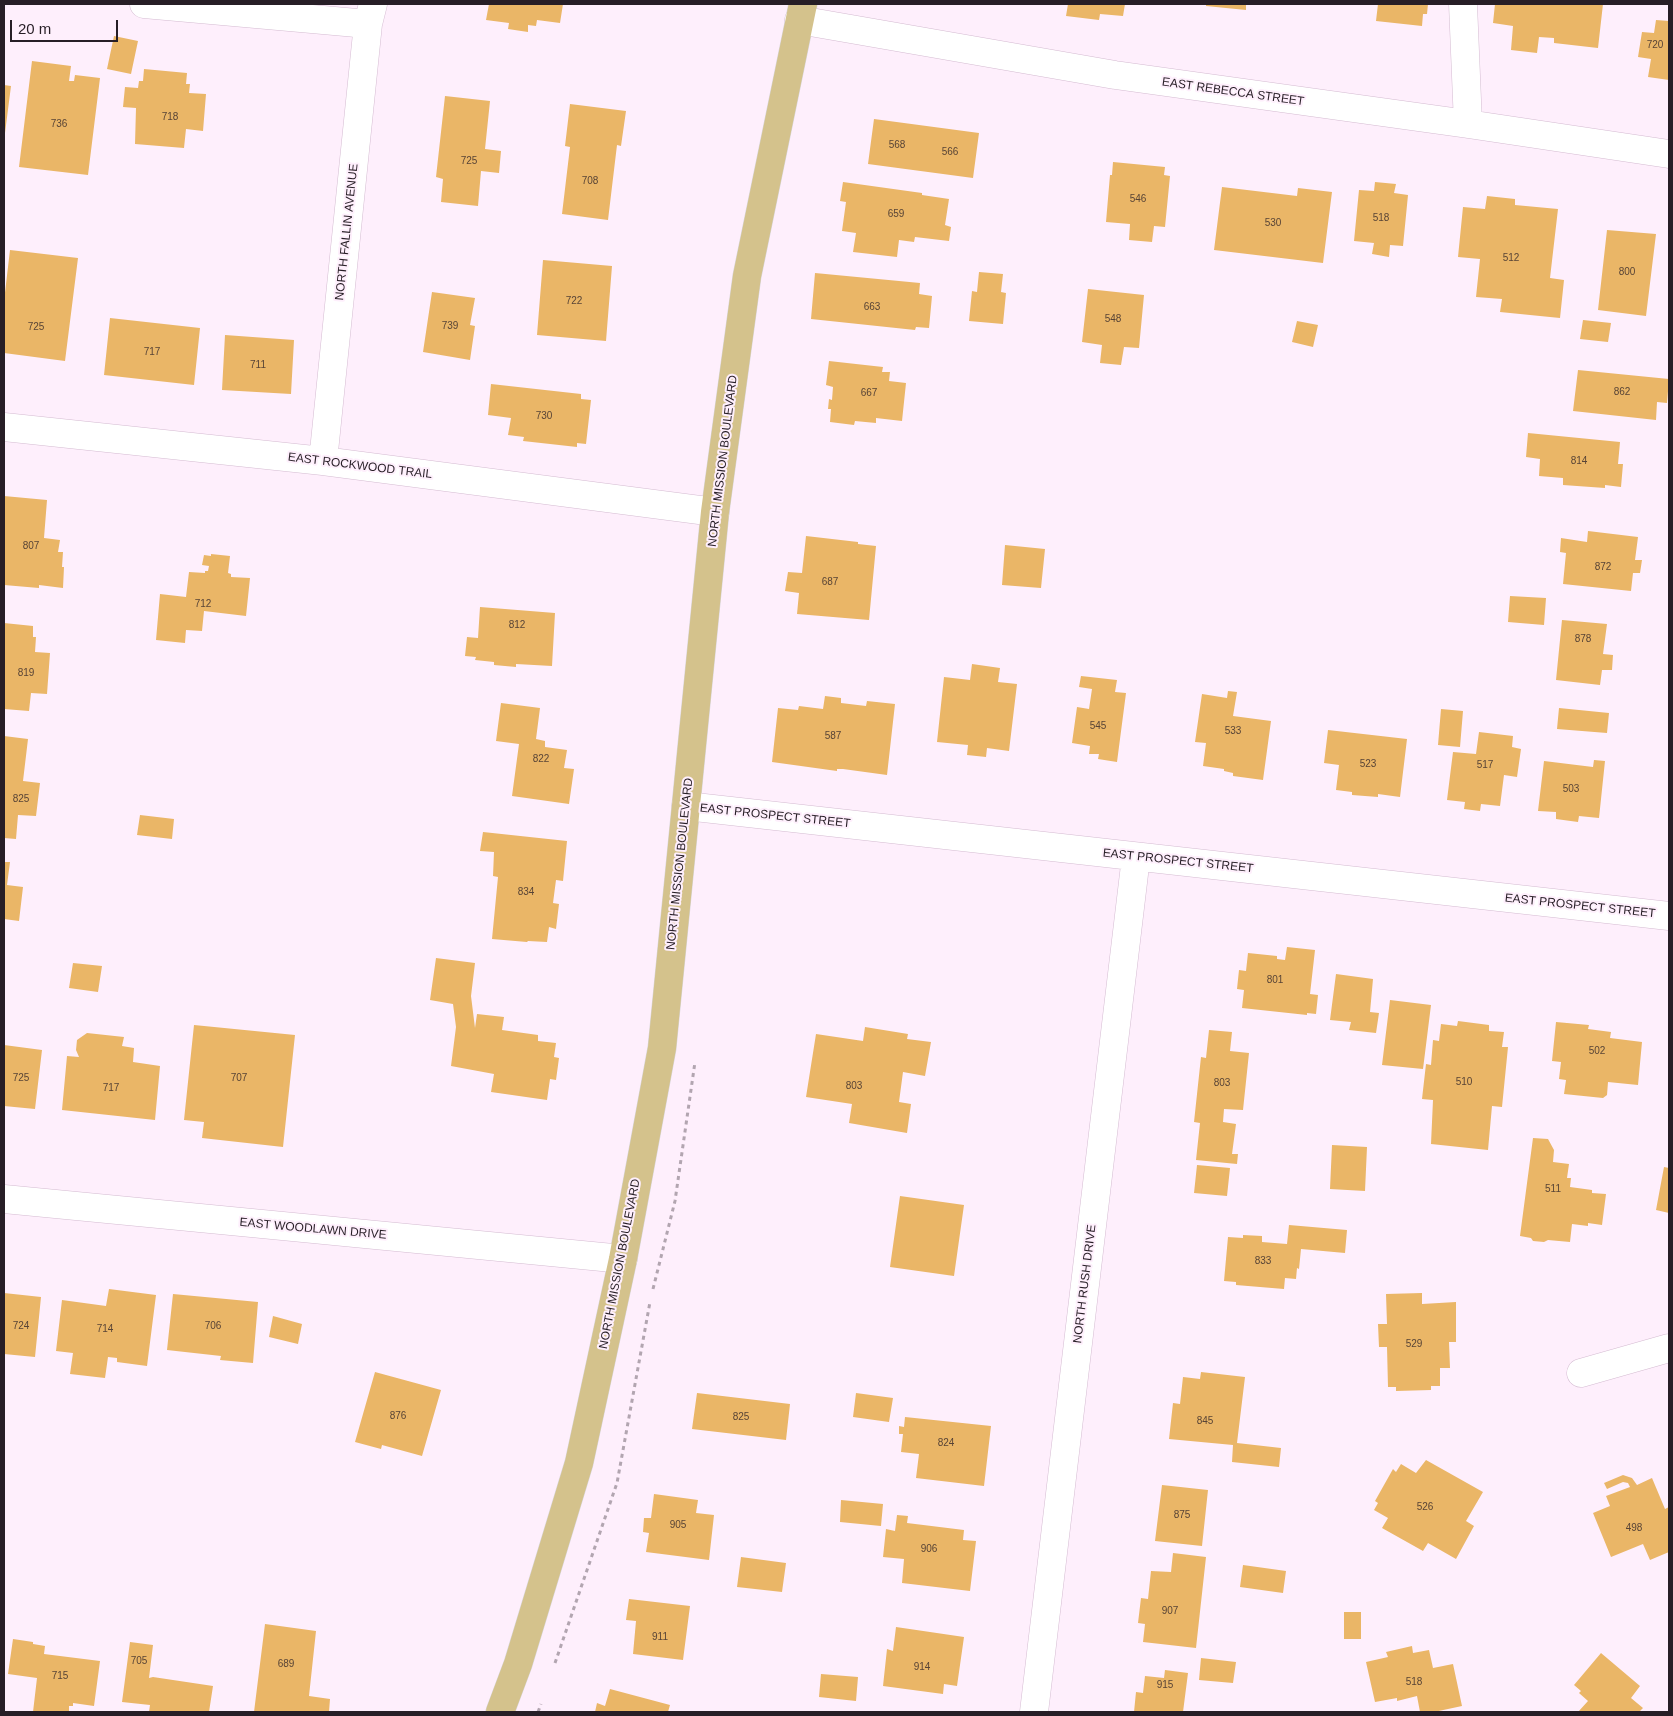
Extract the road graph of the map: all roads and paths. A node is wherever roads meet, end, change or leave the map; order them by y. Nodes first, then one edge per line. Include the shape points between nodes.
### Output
1 (144, 4) edge
2 (1463, 4) edge
3 (801, 12) edge
4 (371, 14) edge
5 (1468, 124) junction
6 (1669, 154) edge
7 (4, 426) edge
8 (323, 461) junction
9 (716, 512) junction
10 (686, 806) junction
11 (1136, 857) junction
12 (1668, 909) edge
13 (4, 1200) edge
14 (623, 1259) junction
15 (1669, 1348) edge
16 (1581, 1373) dead end
17 (500, 1712) edge
18 (1034, 1712) edge

1 - 4 street
2 - 5 street
3 - 5 street, EAST REBECCA STREET via 1115,76
3 - 9 main road, NORTH MISSION BOULEVARD via 747,276
4 - 8 street, NORTH FALLIN AVENUE
5 - 6 street, EAST REBECCA STREET
7 - 8 street, EAST ROCKWOOD TRAIL
8 - 9 street, EAST ROCKWOOD TRAIL
9 - 10 main road, NORTH MISSION BOULEVARD
10 - 11 street, EAST PROSPECT STREET
10 - 14 main road, NORTH MISSION BOULEVARD via 662,1048
11 - 12 street, EAST PROSPECT STREET
11 - 18 street, NORTH RUSH DRIVE
13 - 14 street, EAST WOODLAWN DRIVE
14 - 17 main road, NORTH MISSION BOULEVARD via 579,1463 521,1655
15 - 16 street

